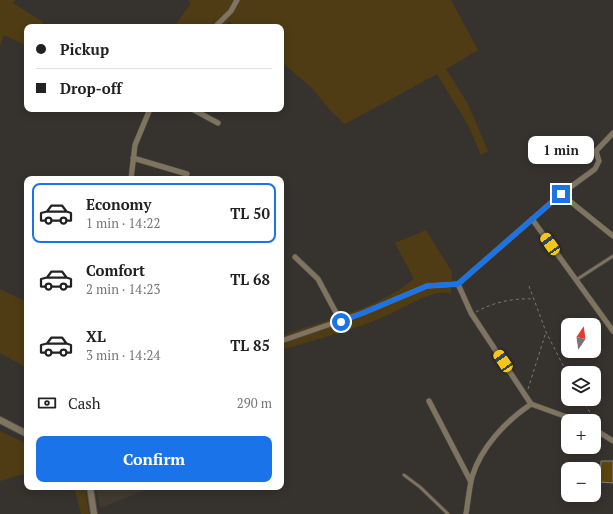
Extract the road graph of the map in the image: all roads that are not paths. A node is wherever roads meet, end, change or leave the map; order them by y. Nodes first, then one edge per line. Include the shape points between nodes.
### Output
1 (237, 0) edge
2 (218, 24) edge
3 (149, 112) edge
4 (198, 112) edge
5 (218, 123) dead end
6 (613, 133) edge
7 (133, 158) junction
8 (187, 174) dead end
9 (131, 176) edge
10 (561, 194) junction
11 (532, 219) junction
12 (613, 236) edge
13 (613, 256) edge
14 (295, 257) dead end
15 (576, 281) junction
16 (458, 284) junction
17 (341, 322) junction
18 (613, 331) edge
19 (284, 340) edge
20 (429, 401) dead end
21 (532, 404) junction
22 (561, 415) edge
23 (0, 420) edge
24 (24, 432) edge
25 (601, 432) edge
26 (613, 441) edge
27 (404, 475) dead end
28 (471, 482) junction
29 (90, 490) edge
30 (94, 514) edge
31 (448, 514) edge
32 (466, 514) edge

1 - 2 street
3 - 7 street via 138,136
4 - 5 street
6 - 10 street via 596,151 599,161 595,170
7 - 8 street
7 - 9 street
10 - 11 street
10 - 12 street
11 - 15 street
11 - 16 street
13 - 15 lane
14 - 17 street via 318,279
15 - 18 street
16 - 17 street via 427,286
16 - 21 street via 472,315
17 - 19 street
20 - 28 street
21 - 22 street
21 - 28 street via 514,416 495,437 480,460
23 - 24 street
25 - 26 street
27 - 31 lane
28 - 32 street
29 - 30 street

